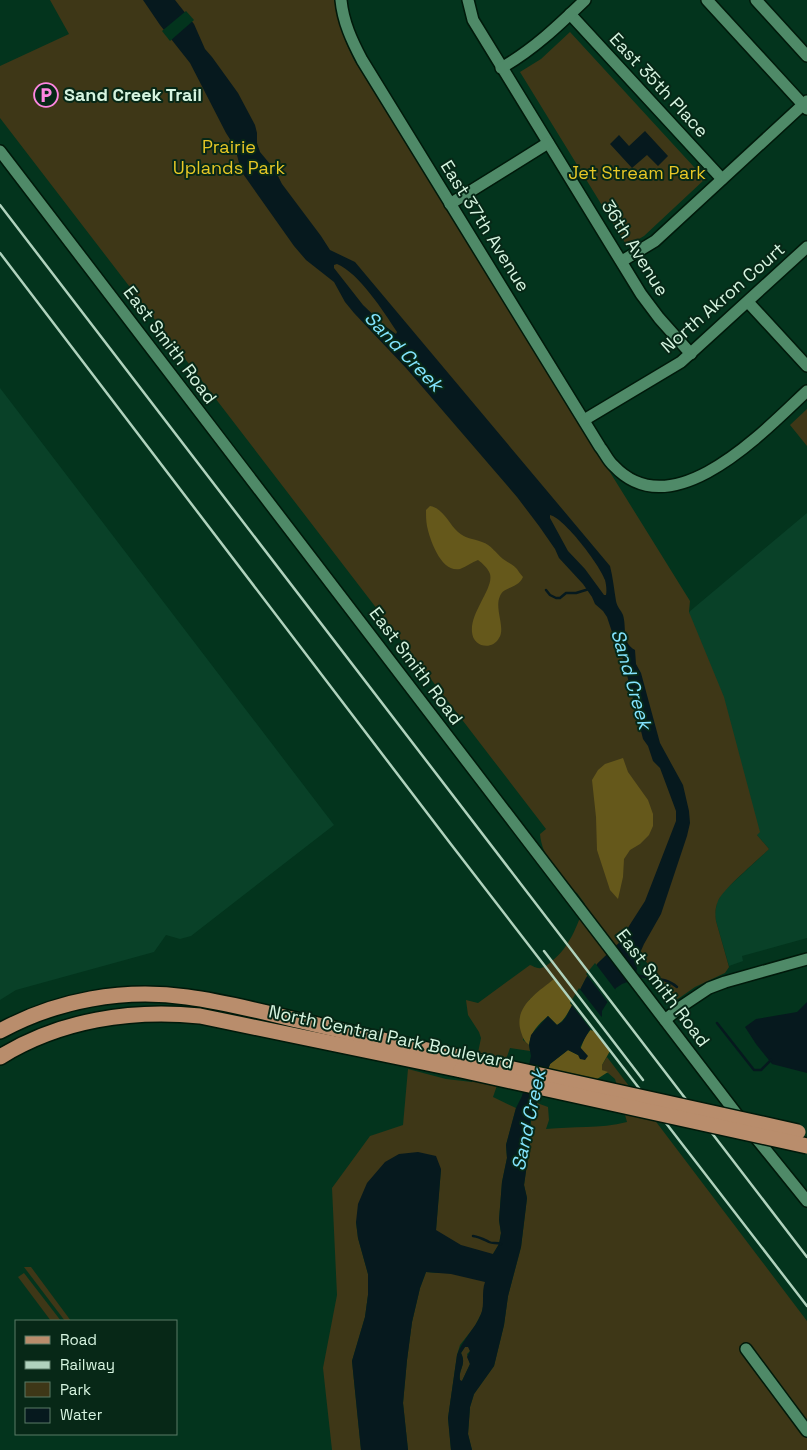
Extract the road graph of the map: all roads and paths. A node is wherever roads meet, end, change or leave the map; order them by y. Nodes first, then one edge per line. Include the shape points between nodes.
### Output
1 (341, 0) edge
2 (468, 0) edge
3 (585, 0) edge
4 (707, 0) edge
5 (756, 0) edge
6 (570, 14) junction
7 (807, 56) edge
8 (502, 68) junction
9 (806, 105) edge
10 (548, 143) junction
11 (0, 151) edge
12 (722, 179) junction
13 (450, 204) junction
14 (807, 247) edge
15 (622, 262) junction
16 (748, 302) junction
17 (691, 354) junction
18 (807, 366) edge
19 (807, 391) edge
20 (584, 420) junction
21 (807, 959) edge
22 (665, 1020) junction
23 (0, 1031) edge
24 (0, 1057) edge
25 (462, 1064) junction
26 (803, 1133) edge
27 (807, 1146) edge
28 (807, 1201) edge
29 (746, 1349) dead end
30 (807, 1431) edge

1 - 13 street, East 37th Avenue via 350,38
2 - 8 street, 36th Avenue via 473,20
3 - 6 street
4 - 9 street
5 - 7 street
6 - 8 street via 539,43
6 - 12 street, East 35th Place
8 - 10 street, 36th Avenue
9 - 12 street
10 - 13 street
10 - 15 street, 36th Avenue
11 - 22 street, East Smith Road
12 - 15 street via 655,241
13 - 20 street, East 37th Avenue
14 - 16 street, North Akron Court
15 - 17 street, 36th Avenue via 653,310
16 - 17 street, North Akron Court
16 - 18 street
17 - 20 street, North Akron Court
19 - 20 street, East 37th Avenue via 734,455 685,483 667,486 635,481 613,466
21 - 22 street via 709,988
22 - 28 street, East Smith Road
23 - 25 main road, North Central Park Boulevard via 40,1013 82,1001 125,994 170,995 216,1002
24 - 25 main road, North Central Park Boulevard via 36,1038 80,1023 118,1016 164,1014 200,1016
25 - 26 main road, North Central Park Boulevard, bridge
25 - 27 main road, North Central Park Boulevard, bridge
29 - 30 street

